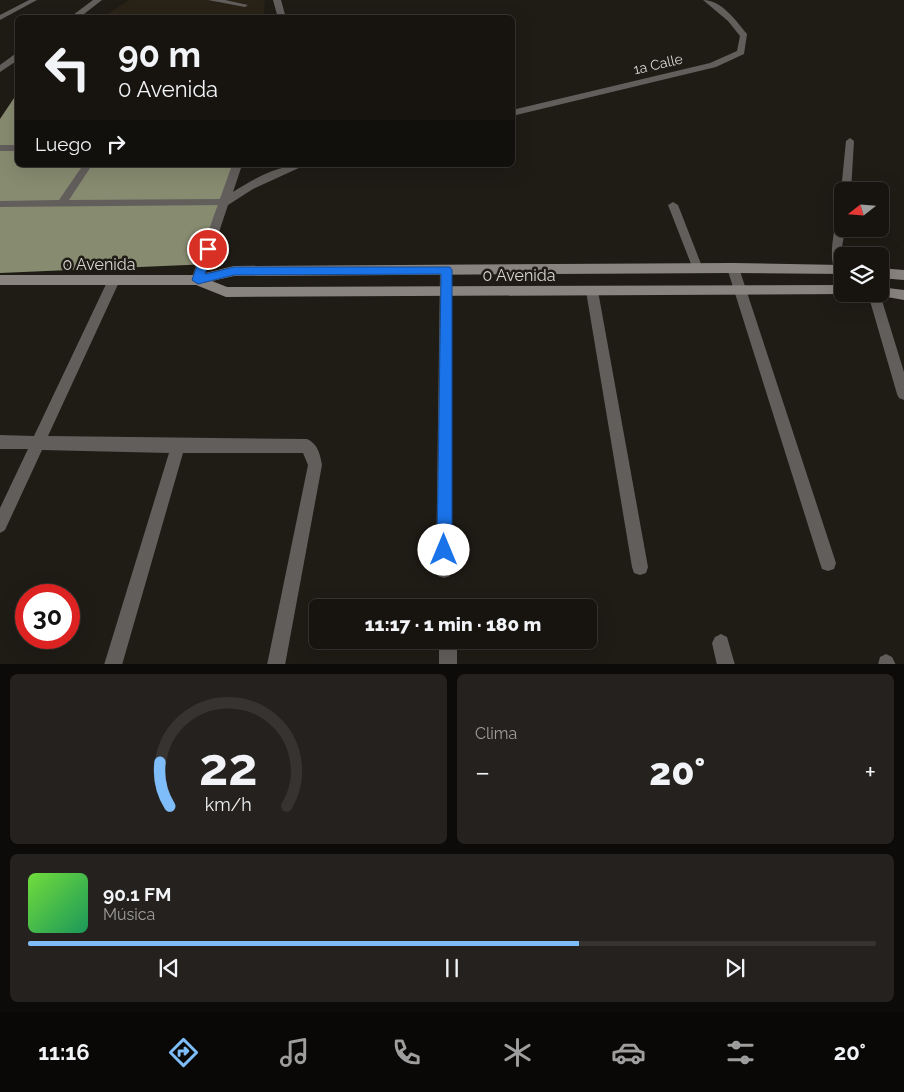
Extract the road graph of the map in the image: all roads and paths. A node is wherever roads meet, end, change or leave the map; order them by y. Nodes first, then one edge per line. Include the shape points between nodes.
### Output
1 (34, 0) edge
2 (98, 0) edge
3 (211, 0) edge
4 (277, 0) edge
5 (707, 0) edge
6 (245, 5) dead end
7 (77, 15) edge
8 (281, 15) edge
9 (0, 18) edge
10 (15, 58) edge
11 (0, 69) edge
12 (515, 112) edge
13 (850, 141) dead end
14 (0, 148) edge
15 (15, 148) edge
16 (87, 167) edge
17 (236, 167) edge
18 (292, 167) edge
19 (847, 182) edge
20 (224, 202) junction
21 (62, 203) junction
22 (0, 204) edge
23 (673, 205) dead end
24 (733, 268) junction
25 (698, 269) junction
26 (446, 270) junction
27 (834, 270) edge
28 (889, 274) edge
29 (904, 275) edge
30 (0, 280) edge
31 (114, 280) junction
32 (198, 280) junction
33 (740, 289) junction
34 (834, 290) edge
35 (592, 291) junction
36 (446, 292) junction
37 (889, 293) edge
38 (904, 295) edge
39 (876, 302) edge
40 (904, 394) edge
41 (0, 442) edge
42 (40, 443) junction
43 (178, 446) junction
44 (0, 525) edge
45 (828, 563) dead end
46 (640, 567) dead end
47 (444, 570) dead end
48 (720, 643) dead end
49 (448, 649) edge
50 (113, 664) edge
51 (276, 664) edge
52 (448, 664) edge
53 (726, 664) edge

1 - 9 lane
2 - 7 street
3 - 6 lane
4 - 8 street
5 - 12 street, 1a Calle via 731,19 744,36 741,52 713,65
10 - 11 street
13 - 19 lane
14 - 15 lane
16 - 21 lane
17 - 20 street
18 - 20 street via 249,186
20 - 21 lane
20 - 32 street
21 - 22 lane
23 - 25 lane
24 - 25 main road, 0 Avenida
24 - 27 main road, 0 Avenida
24 - 33 street
25 - 26 main road, 0 Avenida
26 - 32 main road, 0 Avenida via 234,271
26 - 36 street
28 - 29 main road
30 - 31 main road, 0 Avenida
31 - 32 main road, 0 Avenida
31 - 42 street
32 - 36 main road, 0 Avenida via 226,292
33 - 34 main road, 0 Avenida
33 - 35 main road, 0 Avenida
33 - 45 street
35 - 36 main road, 0 Avenida
35 - 46 street
36 - 47 street
37 - 38 main road
39 - 40 street
41 - 42 street
42 - 43 street
42 - 44 street
43 - 50 street
43 - 51 street via 308,446 313,454 315,465
48 - 53 street
49 - 52 street

